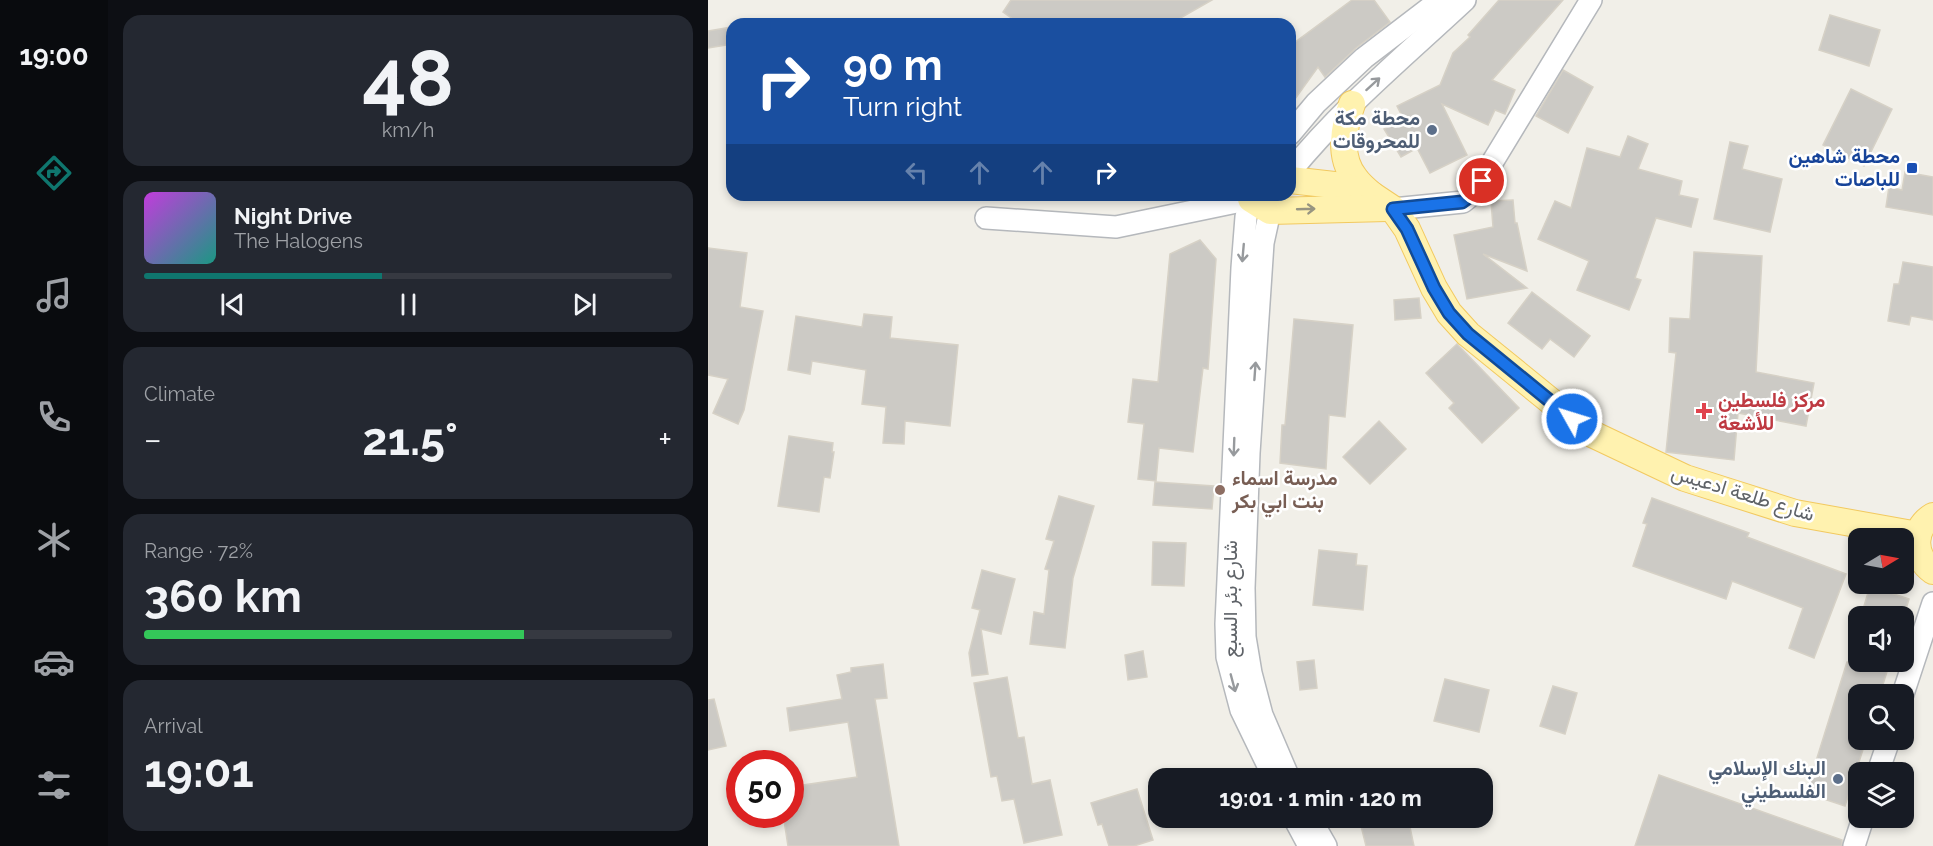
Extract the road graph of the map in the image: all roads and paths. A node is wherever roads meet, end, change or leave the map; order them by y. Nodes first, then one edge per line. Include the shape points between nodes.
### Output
1 (1440, 0) edge
2 (1466, 0) edge
3 (1591, 0) edge
4 (1352, 104) junction
5 (1296, 127) edge
6 (1296, 165) edge
7 (1296, 181) edge
8 (1252, 201) edge
9 (1260, 201) edge
10 (1262, 201) edge
11 (1285, 201) edge
12 (1383, 202) junction
13 (986, 218) dead end
14 (1925, 525) edge
15 (1933, 571) edge
16 (1933, 603) edge
17 (1906, 684) edge
18 (1269, 768) edge
19 (1285, 768) edge
20 (1299, 828) edge
21 (1316, 828) edge
22 (1860, 828) edge
23 (1309, 846) edge
24 (1326, 846) edge
25 (1854, 846) edge

1 - 5 street via 1364,58
4 -> 2 street
3 - 12 street via 1473,194 1462,202
4 - 6 street
4 - 12 main road, شارع طلعة ادعيس via 1345,123 1347,165 1354,178
7 - 12 main road via 1344,186
8 - 13 street via 1116,227
9 -> 18 street, شارع بئر السبع via 1246,217 1226,624 1227,657 1241,710
19 -> 10 street, شارع بئر السبع via 1262,715 1245,637 1249,453 1263,243
11 -> 12 main road via 1364,208
12 - 14 main road, شارع طلعة ادعيس via 1407,229 1449,313 1468,334 1590,433 1685,478 1795,513
14 - 15 main road via 1917,545 1918,554
16 - 17 street
20 - 23 street
21 - 24 street
22 - 25 street

